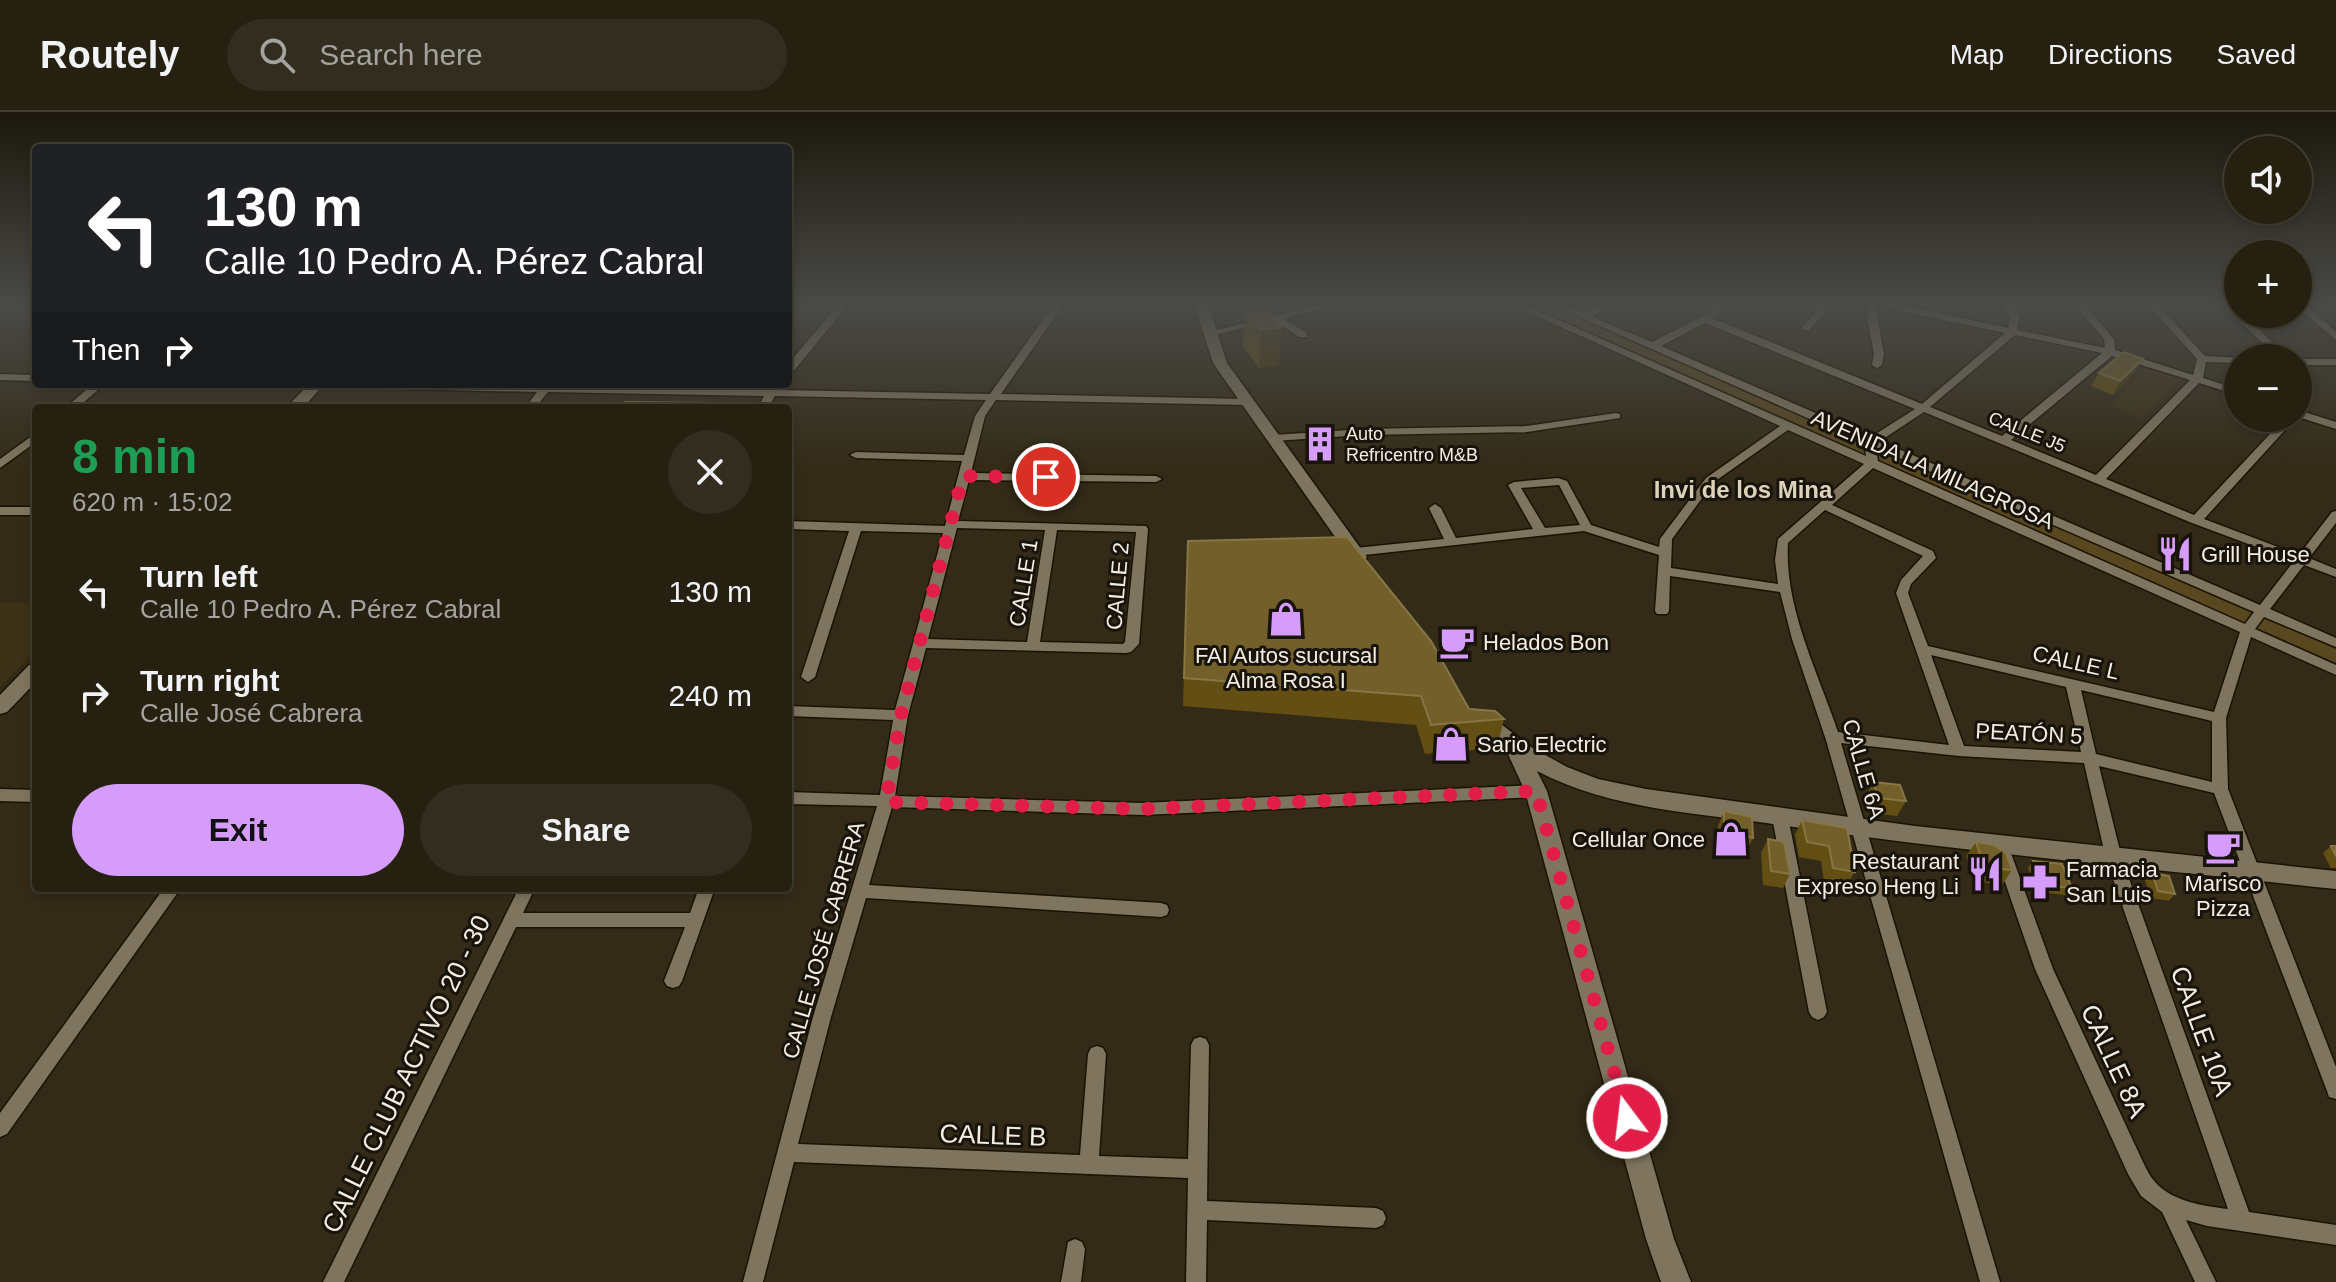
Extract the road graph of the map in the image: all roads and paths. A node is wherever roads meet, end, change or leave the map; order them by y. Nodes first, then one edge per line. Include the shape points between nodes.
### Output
1 (1020, 359) edge
2 (1219, 359) edge
3 (1637, 359) edge
4 (1681, 359) edge
5 (1800, 359) edge
6 (1878, 359) edge
7 (1981, 359) edge
8 (2102, 359) edge
9 (2132, 359) edge
10 (2202, 359) joint
11 (2224, 360) edge
12 (2312, 362) edge
13 (2336, 362) edge
14 (1877, 365) dead end
15 (0, 377) edge
16 (32, 378) edge
17 (2198, 378) junction
18 (2224, 387) edge
19 (95, 388) edge
20 (313, 388) edge
21 (773, 388) edge
22 (992, 397) junction
23 (1249, 402) junction
24 (75, 404) edge
25 (298, 404) edge
26 (1922, 409) junction
27 (1616, 416) dead end
28 (2312, 418) edge
29 (1787, 426) junction
30 (2336, 426) edge
31 (2278, 432) edge
32 (1274, 438) junction
33 (32, 439) edge
34 (2003, 441) junction
35 (1870, 442) junction
36 (856, 455) dead end
37 (968, 458) junction
38 (1872, 463) junction
39 (0, 465) edge
40 (963, 476) junction
41 (1156, 479) dead end
42 (2098, 480) junction
43 (1823, 505) junction
44 (1435, 508) dead end
45 (0, 511) edge
46 (32, 511) edge
47 (2335, 518) edge
48 (2196, 520) junction
49 (792, 525) edge
50 (1052, 526) junction
51 (950, 527) junction
52 (1585, 527) junction
53 (856, 528) junction
54 (1541, 532) junction
55 (1452, 542) junction
56 (1355, 552) junction
57 (1665, 553) junction
58 (2303, 560) junction
59 (1664, 571) junction
60 (2336, 573) edge
61 (1373, 578) edge
62 (1785, 589) junction
63 (1662, 611) dead end
64 (2263, 612) junction
65 (2247, 630) junction
66 (920, 643) junction
67 (2336, 643) edge
68 (1033, 646) junction
69 (1923, 649) junction
70 (2336, 670) edge
71 (32, 674) edge
72 (808, 677) dead end
73 (2072, 684) junction
74 (1464, 704) edge
75 (0, 707) edge
76 (792, 711) edge
77 (901, 715) junction
78 (2219, 718) junction
79 (1833, 737) junction
80 (1517, 750) junction
81 (1959, 751) junction
82 (2089, 758) junction
83 (2220, 789) junction
84 (1536, 791) junction
85 (0, 795) edge
86 (32, 796) edge
87 (792, 798) edge
88 (886, 802) junction
89 (1780, 817) junction
90 (1859, 829) junction
91 (2001, 846) junction
92 (2114, 859) junction
93 (2252, 871) junction
94 (2336, 880) edge
95 (861, 891) junction
96 (170, 892) edge
97 (525, 892) edge
98 (706, 892) edge
99 (1161, 910) dead end
100 (511, 920) junction
101 (695, 920) junction
102 (673, 981) dead end
103 (1818, 1012) dead end
104 (1200, 1045) dead end
105 (1097, 1054) dead end
106 (2336, 1091) edge
107 (0, 1128) edge
108 (786, 1153) junction
109 (1089, 1165) junction
110 (1198, 1169) junction
111 (2169, 1205) junction
112 (1197, 1210) junction
113 (1376, 1218) dead end
114 (2242, 1220) junction
115 (2336, 1235) edge
116 (1075, 1249) dead end
117 (333, 1282) edge
118 (753, 1282) edge
119 (1071, 1282) edge
120 (1196, 1282) edge
121 (1676, 1282) edge
122 (1990, 1282) edge
123 (2206, 1282) edge

1 - 22 street, CALLE JOSÉ CABRERA
2 - 23 main road
3 - 29 street, AVENIDA LA MILAGROSA
4 - 35 street, AVENIDA LA MILAGROSA
5 - 26 street, CALLE J5
6 - 14 street
7 - 26 street
8 - 34 street
9 - 17 street
10 - 11 street
10 - 17 street
12 - 13 street
15 - 16 street
17 - 18 street
17 - 42 street
19 - 24 street
20 - 25 main road
21 - 22 street
22 - 23 street
22 - 37 street, CALLE JOSÉ CABRERA via 980,416
23 - 32 main road
26 - 34 street, CALLE J5
26 - 35 street
27 - 32 street via 1527,429
28 - 30 street
29 - 38 street, AVENIDA LA MILAGROSA
29 - 57 street via 1710,480 1666,539
31 - 48 street
32 - 56 main road
33 - 39 street
34 - 42 street, CALLE J5
35 - 38 street
35 - 64 street, AVENIDA LA MILAGROSA
36 - 37 street
37 - 40 street, CALLE JOSÉ CABRERA
38 - 43 street, CALLE 6A
38 - 65 street, AVENIDA LA MILAGROSA
40 - 41 street
40 - 51 street, CALLE JOSÉ CABRERA
42 - 48 street, CALLE J5
43 - 62 street, CALLE 6A via 1782,542
43 - 69 street via 1930,558 1902,588
44 - 55 street
45 - 46 street
47 - 58 street
48 - 58 street, CALLE J5
49 - 53 street
50 - 51 street
50 - 68 street, CALLE 1
50 - 68 street, CALLE 2 via 1142,529 1130,647
51 - 53 street
51 - 66 street, CALLE JOSÉ CABRERA
52 - 54 street
52 - 54 street via 1563,483 1516,483
52 - 57 street
53 - 72 street
54 - 55 street
55 - 56 street
56 - 61 main road
57 - 59 street
58 - 60 street, CALLE J5
58 - 64 street
59 - 62 street
59 - 63 street
62 - 79 street, CALLE 6A
64 - 65 street
64 - 67 street, AVENIDA LA MILAGROSA
65 - 70 street, AVENIDA LA MILAGROSA
65 - 78 street
66 - 68 street
66 - 77 street, CALLE JOSÉ CABRERA
69 - 73 street, CALLE L
69 - 81 street
71 - 75 main road
73 - 78 street, CALLE L
73 - 82 street, CALLE 10A
74 - 80 main road
76 - 77 street
77 - 88 street, CALLE JOSÉ CABRERA
78 - 83 street
79 - 81 street, PEATÓN 5
79 - 90 street, CALLE 6A
80 - 84 main road
80 - 89 main road via 1572,778 1640,795
81 - 82 street, PEATÓN 5
82 - 83 street, PEATÓN 5
82 - 92 street, CALLE 10A
83 - 93 street
84 - 88 street via 1142,809
84 - 121 main road
85 - 86 street
87 - 88 street
88 - 95 street, CALLE JOSÉ CABRERA
89 - 90 main road
89 - 103 street
90 - 91 main road
90 - 122 street, CALLE 6A
91 - 92 main road
91 - 111 street, CALLE 8A via 2044,969 2135,1167 2148,1189
92 - 93 main road
92 - 114 street, CALLE 10A
93 - 94 main road
93 - 106 street
95 - 99 street
95 - 108 street, CALLE JOSÉ CABRERA
96 - 107 street
97 - 100 street, CALLE CLUB ACTIVO 20 - 30
98 - 101 street
100 - 101 street
100 - 117 street, CALLE CLUB ACTIVO 20 - 30
101 - 102 street
104 - 110 street
105 - 109 street
108 - 109 street, CALLE B
108 - 118 street, CALLE JOSÉ CABRERA
109 - 110 street, CALLE B
110 - 112 street
111 - 114 street
111 - 123 street, CALLE 8A
112 - 113 street
112 - 120 street
114 - 115 street
116 - 119 street

